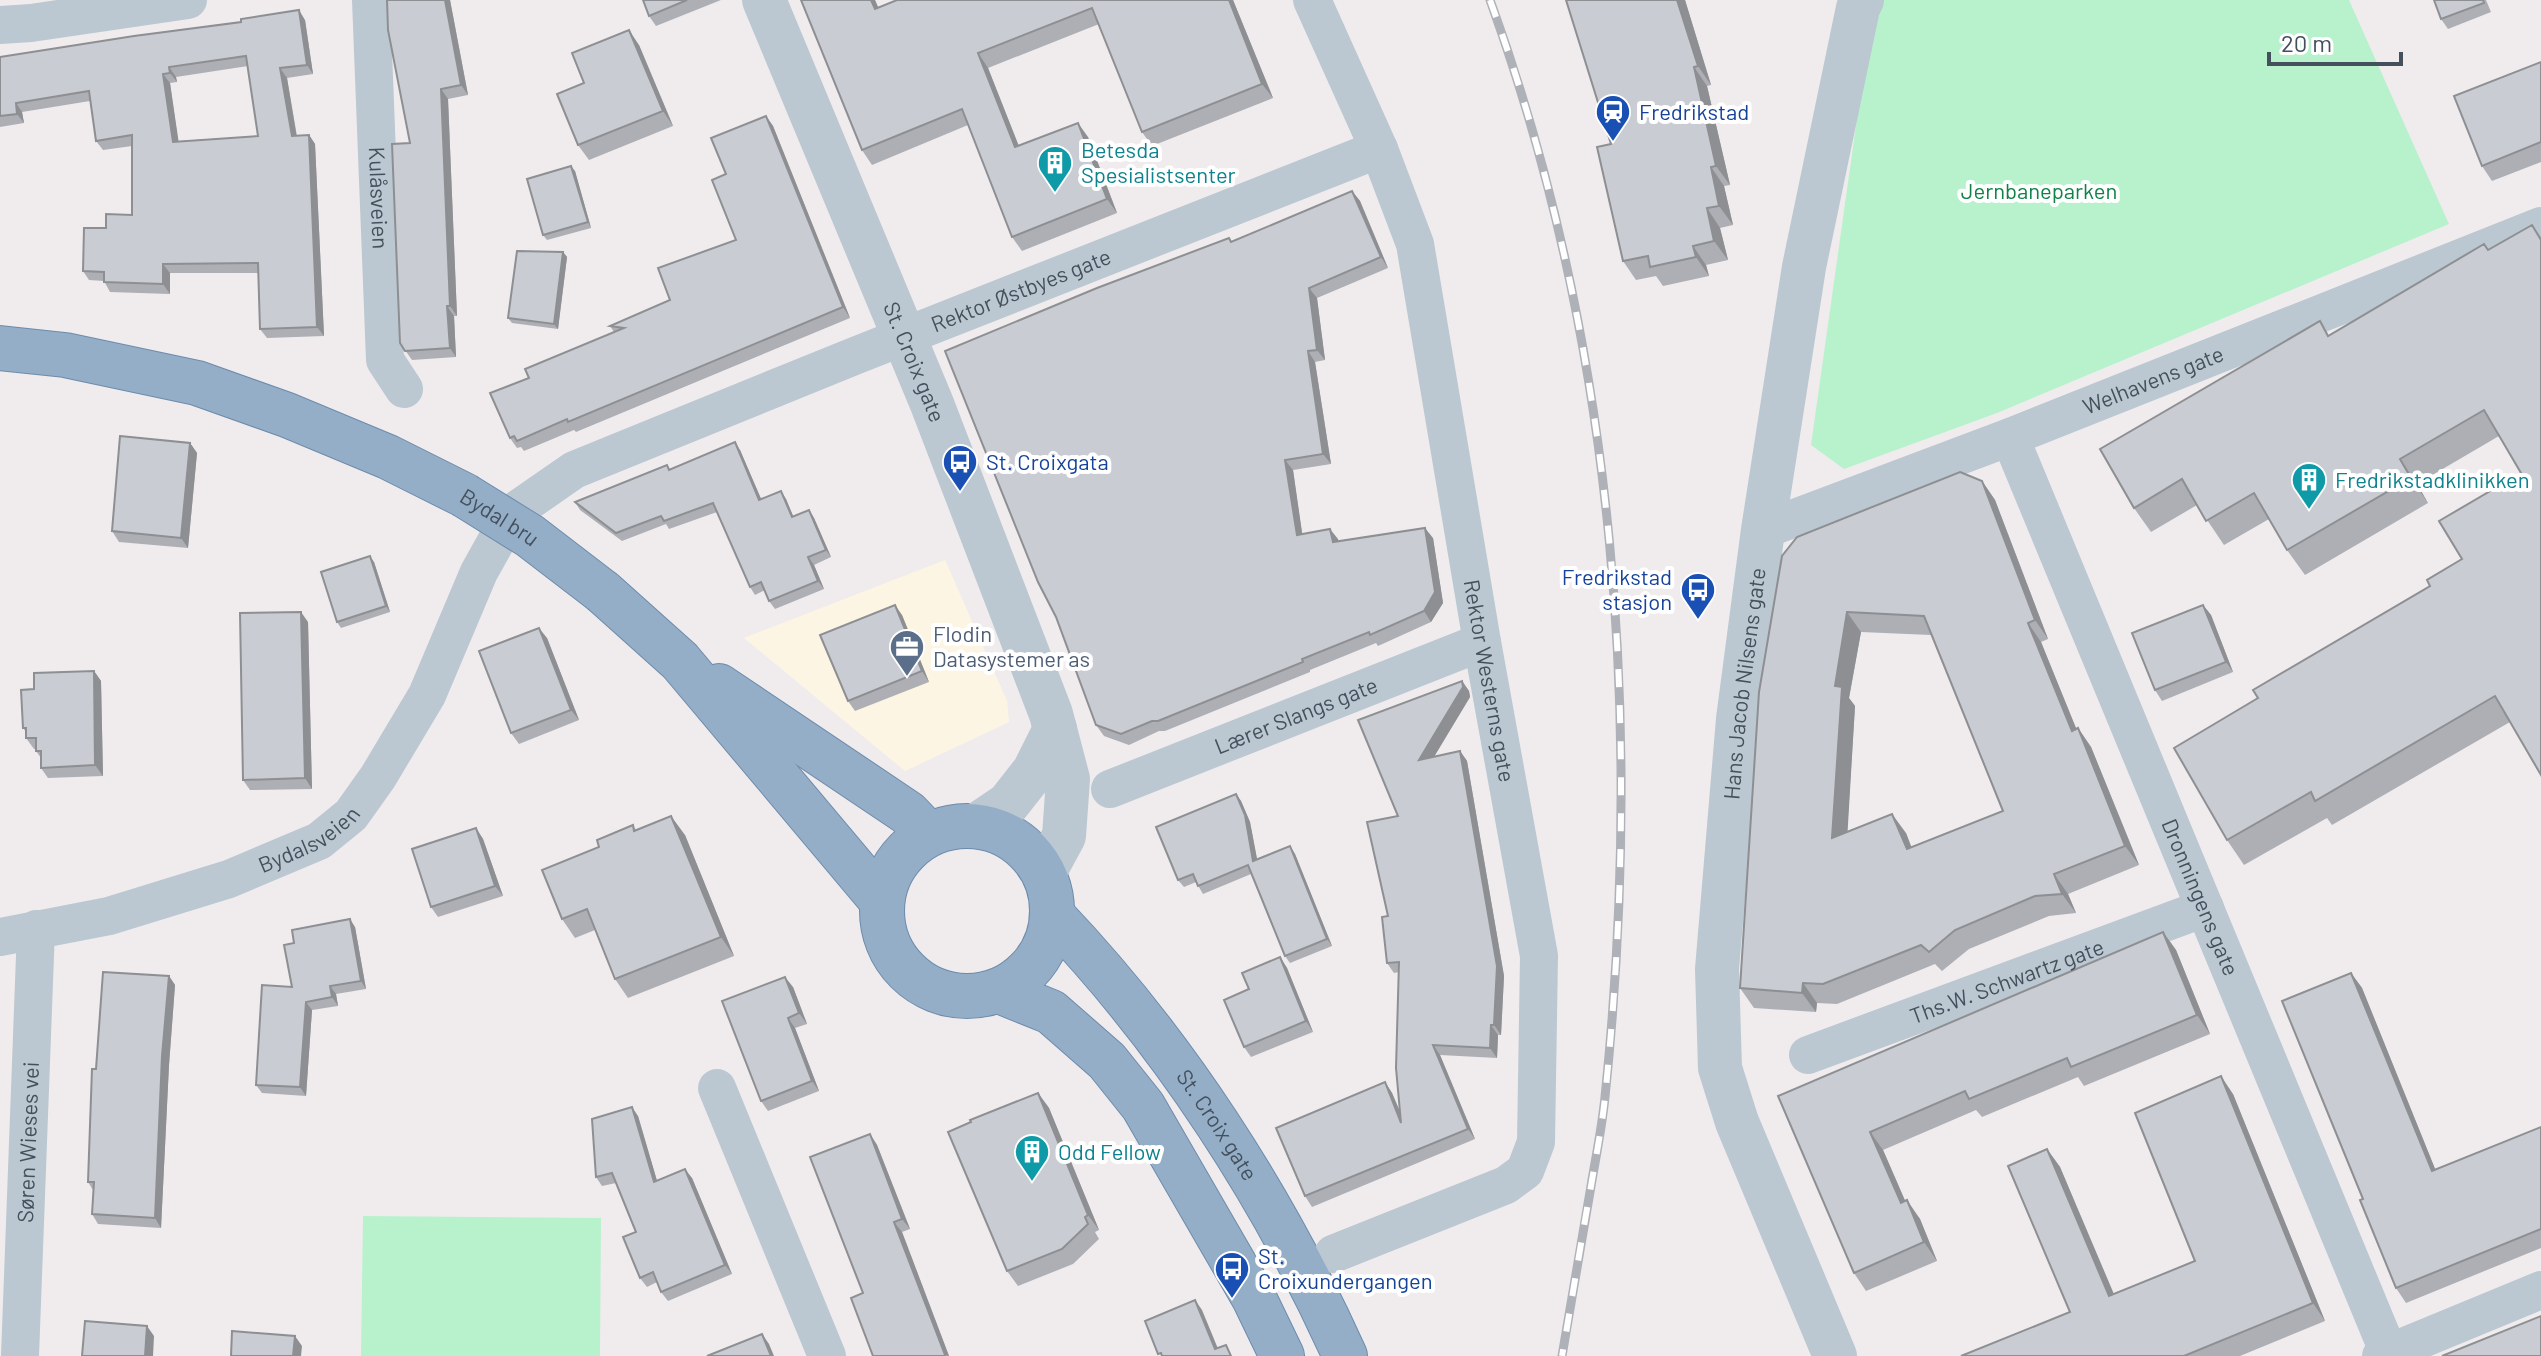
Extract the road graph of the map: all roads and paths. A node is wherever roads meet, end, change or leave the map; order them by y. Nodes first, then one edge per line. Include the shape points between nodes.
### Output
1 (188, 0) edge
2 (371, 0) edge
3 (764, 0) edge
4 (1312, 0) edge
5 (1862, 0) edge
6 (0, 25) edge
7 (1379, 149) junction
8 (2541, 226) edge
9 (904, 336) junction
10 (0, 348) edge
11 (404, 389) dead end
12 (2010, 437) junction
13 (1763, 530) junction
14 (479, 572) joint
15 (1482, 642) junction
16 (680, 661) junction
17 (1055, 729) junction
18 (1110, 789) dead end
19 (977, 825) junction
20 (928, 834) junction
21 (1044, 873) junction
22 (881, 900) junction
23 (2205, 908) junction
24 (1053, 916) junction
25 (18, 933) edge
26 (999, 991) junction
27 (1808, 1055) dead end
28 (717, 1088) dead end
29 (1333, 1254) dead end
30 (2541, 1290) edge
31 (2387, 1355) edge
32 (20, 1356) edge
33 (827, 1356) edge
34 (1282, 1356) edge
35 (1345, 1356) edge
36 (1835, 1356) edge

1 - 6 street
2 - 11 street, Kulåsveien via 385,360
3 - 9 street, St. Croix gate
4 - 7 street, Rektor Westerns gate
5 - 13 street, Hans Jacob Nilsens gate via 1807,253
7 - 9 street, Rektor Østbyes gate
7 - 15 street, Rektor Westerns gate via 1415,244
8 - 12 street, Welhavens gate
9 - 14 street, Rektor Østbyes gate via 574,470 512,513
9 - 17 street, St. Croix gate
10 - 16 highway, Bydal bru, bridge via 65,355 197,383 388,457 517,528 603,592
12 - 13 street, Welhavens gate
12 - 23 street, Dronningens gate
13 - 36 street, Hans Jacob Nilsens gate via 1738,719 1717,969 1720,1068 1737,1122
14 - 25 street, Bydalsveien via 427,695 351,815 319,841 229,879 109,916
15 - 18 street, Lærer Slangs gate
15 - 29 street, Rektor Westerns gate via 1539,956 1536,1142 1525,1171 1506,1185
16 - 20 highway via 908,813
16 - 22 highway
17 - 19 street via 1034,771 1008,804
17 - 21 street, St. Croix gate via 1068,779 1064,836
19 - 20 highway
19 - 21 highway via 1004,833 1027,850
20 - 22 highway via 906,850 890,873
21 - 24 highway
22 - 26 highway via 883,929 895,957 914,979 955,995
23 - 27 street, Ths.W. Schwartz gate
23 - 31 street, Dronningens gate
24 - 26 highway via 1045,947 1026,973
24 - 35 highway, St. Croix gate via 1153,1032 1235,1152 1317,1294
25 - 32 street, Søren Wieses vei
26 - 34 highway via 1051,1012 1107,1061 1143,1106
28 - 33 street
30 - 31 street

